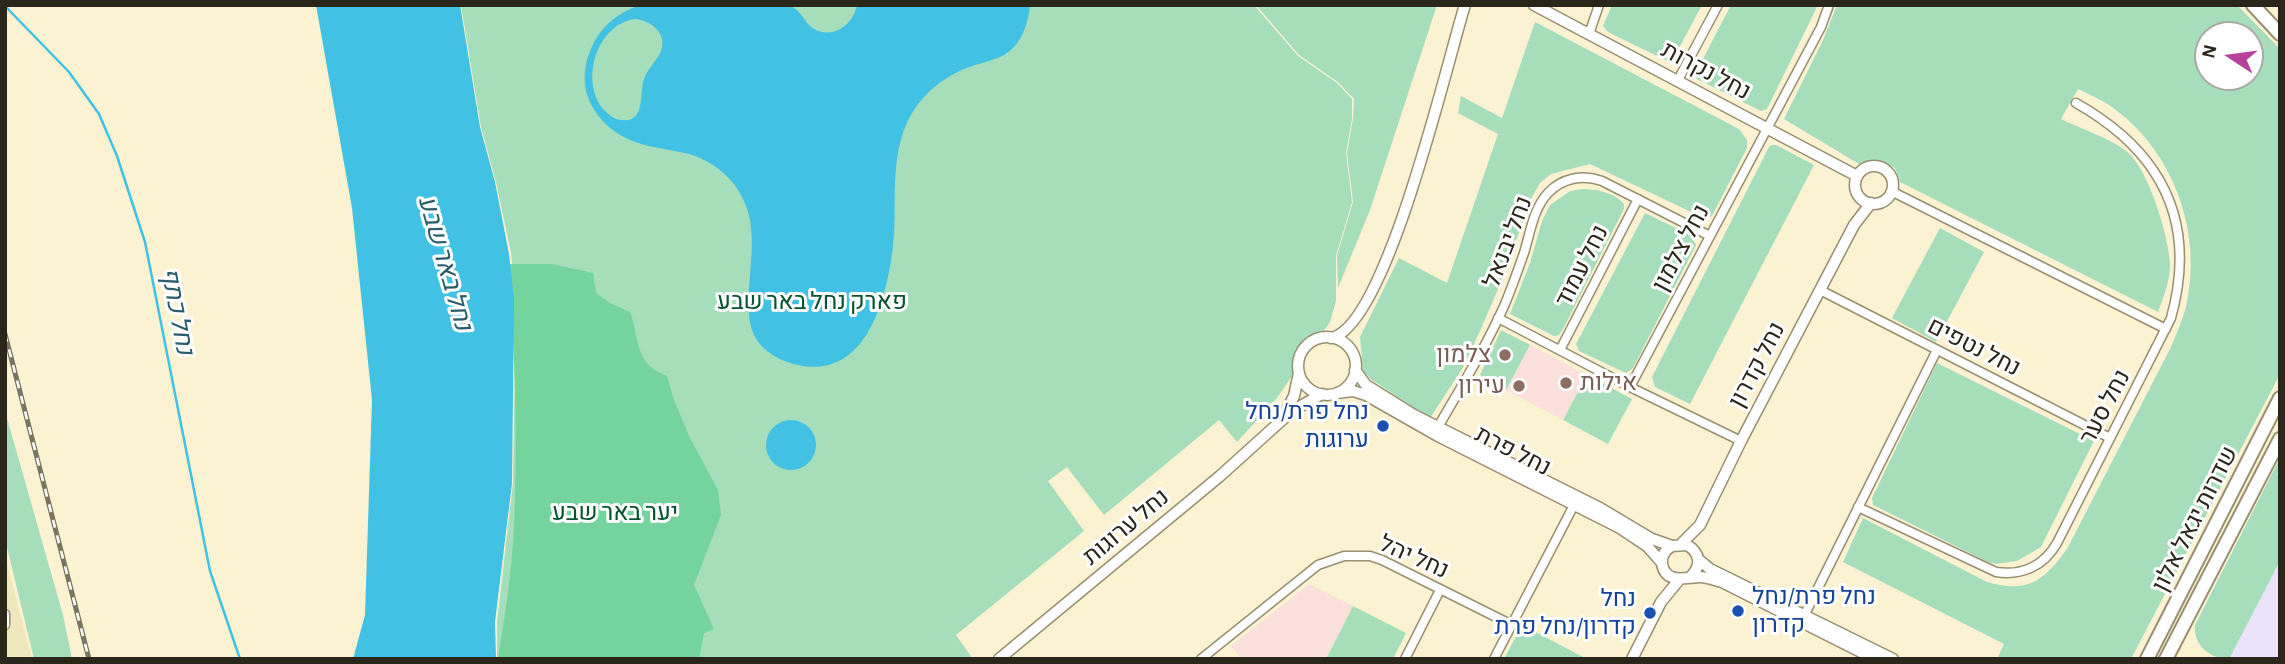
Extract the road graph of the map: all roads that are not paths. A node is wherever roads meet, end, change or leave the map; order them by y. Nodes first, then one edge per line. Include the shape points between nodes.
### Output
1 (1465, 5) edge
2 (1534, 5) edge
3 (1599, 5) edge
4 (1718, 5) edge
5 (1829, 5) edge
6 (2253, 5) edge
7 (1589, 34) junction
8 (2280, 34) edge
9 (1678, 80) junction
10 (2077, 103) dead end
11 (1767, 127) junction
12 (1857, 176) junction
13 (1891, 191) junction
14 (1860, 197) junction
15 (1638, 199) junction
16 (1871, 203) junction
17 (1854, 225) junction
18 (1710, 236) junction
19 (1820, 290) junction
20 (1359, 315) junction
21 (1498, 318) junction
22 (2166, 329) junction
23 (1331, 338) junction
24 (1350, 349) junction
25 (1937, 349) junction
26 (1560, 350) junction
27 (1355, 370) junction
28 (1299, 372) junction
29 (1630, 387) junction
30 (1337, 393) junction
31 (1322, 394) junction
32 (2280, 398) edge
33 (1276, 427) junction
34 (1438, 427) junction
35 (2110, 438) junction
36 (2280, 439) edge
37 (1741, 441) junction
38 (1574, 505) junction
39 (1858, 507) junction
40 (1700, 525) junction
41 (1677, 544) junction
42 (1697, 555) junction
43 (1663, 567) junction
44 (1684, 579) junction
45 (1440, 590) junction
46 (1661, 601) junction
47 (5, 614) edge
48 (1805, 614) junction
49 (5, 625) edge
50 (1512, 625) junction
51 (999, 658) edge
52 (1201, 659) edge
53 (1405, 659) edge
54 (1494, 659) edge
55 (1632, 659) edge
56 (1875, 659) edge
57 (1893, 659) edge
58 (2147, 659) edge
59 (2166, 659) edge

1 - 20 street via 1399,227
2 - 7 street, נחל נקרות
3 - 7 street
4 - 9 street
5 - 11 street, נחל צלמון
6 - 8 highway
7 - 9 street, נחל נקרות
9 - 11 street, נחל נקרות
10 - 22 street, נחל סער via 2134,144 2165,190 2177,226 2180,263 2176,300
11 - 12 street, נחל נקרות
11 - 18 street, נחל צלמון
12 - 13 street via 1870,166 1883,168 1892,178
12 - 14 street
13 - 16 street via 1883,201
13 - 22 street
14 - 16 street
14 - 17 street, נחל קדרון
15 - 18 street, נחל יבנאל
15 - 21 street, נחל יבנאל via 1594,178 1576,177 1550,191 1538,208
15 - 26 street, נחל עמוד
16 - 17 street, נחל קדרון
17 - 19 street, נחל קדרון
18 - 29 street, נחל צלמון
19 - 25 street, נחל נטפים
19 - 37 street, נחל קדרון
20 - 23 street via 1340,336
20 - 24 street
21 - 26 street
21 - 34 street, נחל יבנאל
22 - 35 street, נחל סער
23 - 24 street
23 - 28 street via 1317,339 1305,347
24 - 27 street
25 - 35 street, נחל נטפים
25 - 39 street
26 - 29 street
27 - 30 street
27 - 34 street, נחל פרת via 1374,390
28 - 31 street via 1305,384
28 - 33 street, נחל ערוגות via 1289,409
29 - 37 street
30 - 31 street
30 - 38 street, נחל פרת via 1366,395
31 - 33 street, נחל ערוגות via 1301,404
32 - 58 highway, שדרות יגאל אלון
33 - 51 street, נחל ערוגות
34 - 41 street, נחל פרת via 1657,541
35 - 39 street, נחל סער via 2054,549 2037,565 2020,572 1991,570
36 - 59 highway, שדרות יגאל אלון
37 - 40 street, נחל קדרון
38 - 43 street, נחל פרת via 1640,541
38 - 50 street
39 - 48 street
40 - 41 street, נחל קדרון
40 - 42 street, נחל קדרון
41 - 42 street via 1689,545
41 - 43 street via 1664,553
42 - 44 street via 1697,569
42 - 48 street via 1710,569
43 - 44 street via 1670,577
43 - 46 street
44 - 46 street
44 - 56 street via 1722,582
45 - 50 street, נחל יהל
45 - 52 street, נחל יהל via 1370,556 1331,559
45 - 53 street
46 - 55 street
47 - 49 street
48 - 57 street
50 - 54 street

